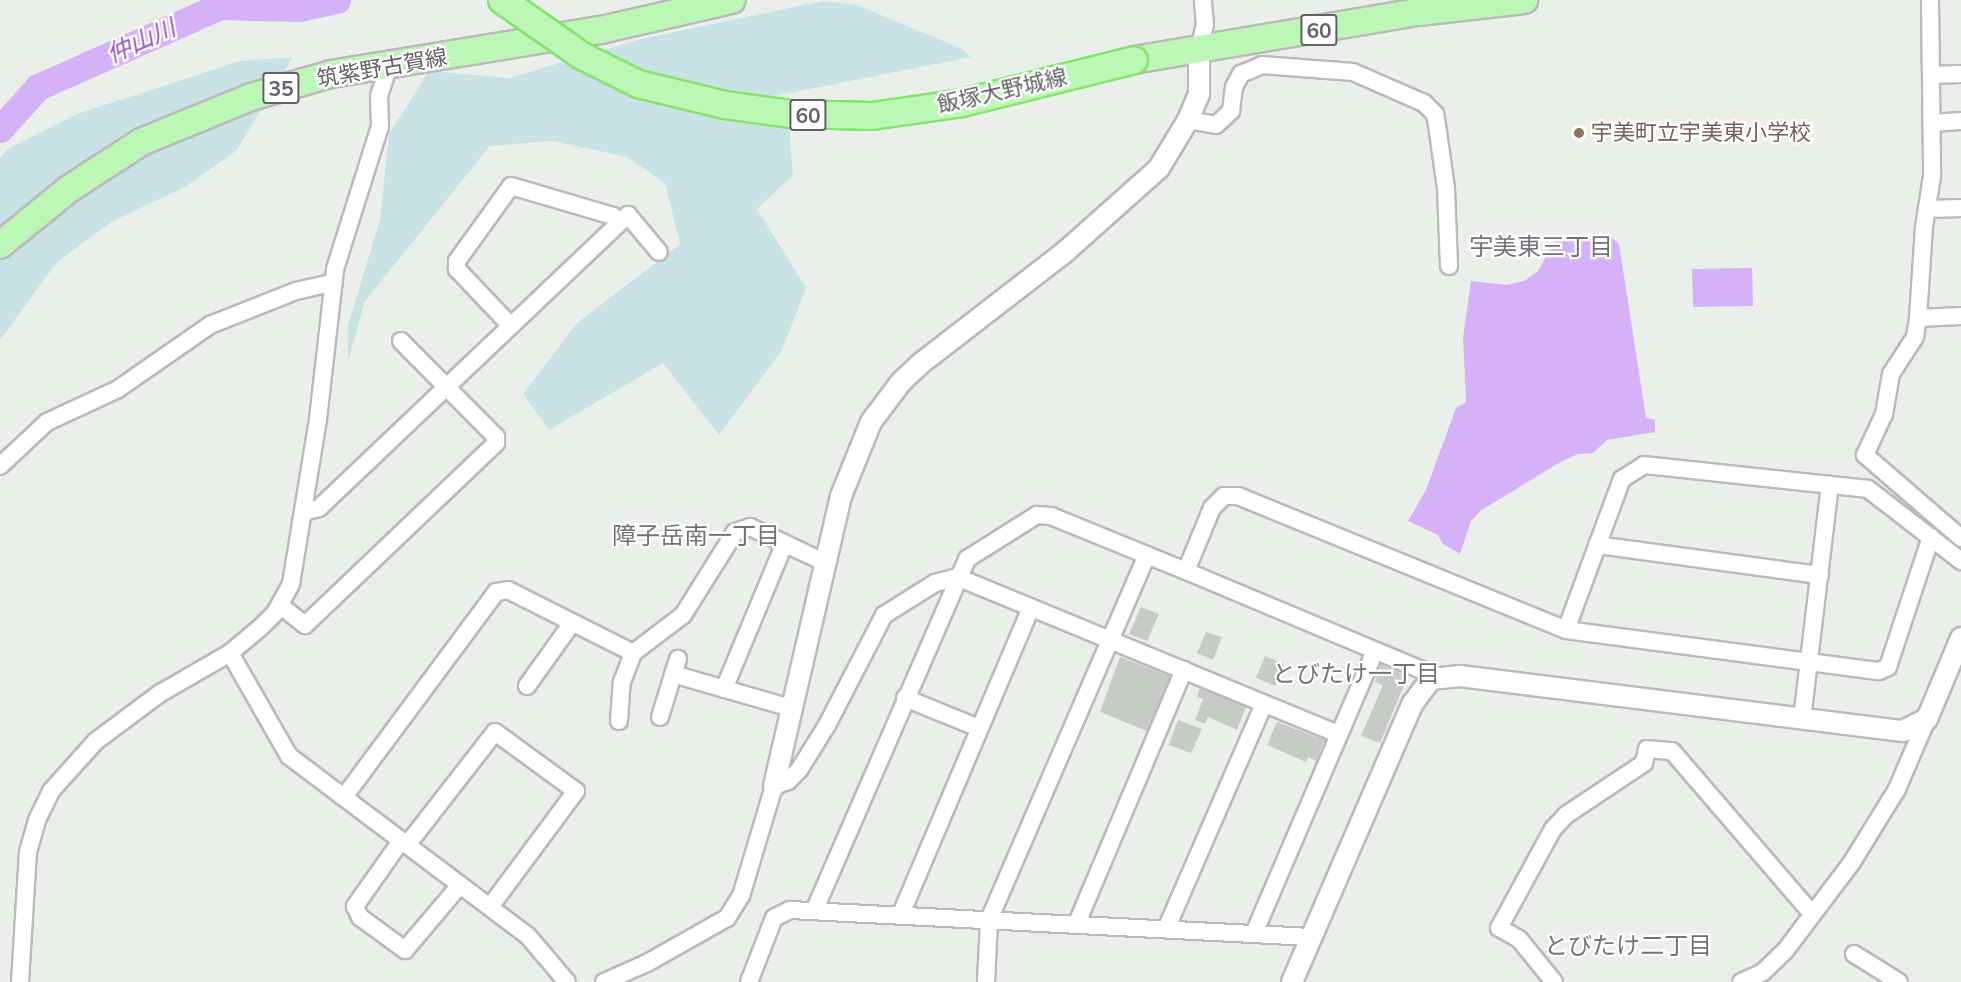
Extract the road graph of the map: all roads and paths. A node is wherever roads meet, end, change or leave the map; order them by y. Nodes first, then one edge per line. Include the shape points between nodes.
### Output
1 (502, 0) edge
2 (732, 0) edge
3 (1203, 0) edge
4 (1524, 0) edge
5 (1930, 0) edge
6 (1199, 50) junction
7 (389, 66) junction
8 (1961, 74) edge
9 (1931, 75) junction
10 (1188, 120) junction
11 (1961, 122) edge
12 (1932, 123) junction
13 (1961, 208) edge
14 (1929, 209) junction
15 (620, 222) junction
16 (0, 245) edge
17 (659, 252) dead end
18 (1449, 266) dead end
19 (334, 282) junction
20 (1961, 316) edge
21 (1918, 318) junction
22 (511, 326) junction
23 (401, 341) dead end
24 (447, 387) junction
25 (0, 466) edge
26 (1830, 485) junction
27 (304, 512) junction
28 (1931, 537) junction
29 (1961, 538) edge
30 (784, 545) junction
31 (1597, 545) junction
32 (1147, 555) junction
33 (1961, 561) edge
34 (826, 563) junction
35 (1186, 571) junction
36 (1820, 575) junction
37 (957, 577) junction
38 (280, 605) junction
39 (1031, 607) junction
40 (572, 623) junction
41 (1566, 630) junction
42 (1109, 639) junction
43 (1961, 639) edge
44 (1375, 651) junction
45 (633, 652) junction
46 (230, 653) junction
47 (1810, 662) junction
48 (1184, 670) junction
49 (1431, 679) junction
50 (527, 686) dead end
51 (724, 689) junction
52 (905, 698) junction
53 (1264, 704) junction
54 (791, 708) junction
55 (660, 717) dead end
56 (1802, 719) junction
57 (1927, 719) junction
58 (619, 722) dead end
59 (979, 728) junction
60 (1338, 734) junction
61 (774, 786) junction
62 (344, 797) junction
63 (404, 843) junction
64 (460, 885) junction
65 (490, 908) junction
66 (815, 909) junction
67 (901, 914) junction
68 (1812, 914) junction
69 (989, 920) junction
70 (1077, 923) junction
71 (1167, 927) junction
72 (1255, 931) junction
73 (1311, 937) junction
74 (1854, 954) dead end
75 (20, 982) edge
76 (567, 982) edge
77 (604, 982) edge
78 (749, 982) edge
79 (986, 982) edge
80 (1292, 982) edge
81 (1554, 982) edge
82 (1741, 982) edge
83 (1899, 982) edge

1 - 6 main road, 飯塚大野城線 / 60, bridge via 582,56 638,84 725,105 791,114 872,116 962,104 1134,60
2 - 7 main road, 筑紫野古賀線 / 35 via 602,30
3 - 6 street via 1205,25
4 - 6 main road, 飯塚大野城線 / 60 via 1419,12
5 - 9 street
6 - 10 street via 1198,94
7 - 16 main road, 筑紫野古賀線 / 35 via 331,74 250,97 141,142 69,189
7 - 19 street via 379,96 380,126
8 - 9 street
9 - 12 street
10 - 18 street via 1216,125 1231,111 1234,87 1241,74 1262,65 1353,72 1424,103 1435,114 1446,188
10 - 34 street via 1168,154 1141,186 1043,270 920,364 894,390 871,422 848,471
11 - 12 street
12 - 14 street
13 - 14 street
14 - 21 street via 1924,227
15 - 17 street via 628,214
15 - 22 street
15 - 22 street via 614,216 511,186 457,261 457,269
19 - 25 street via 296,291 210,325 118,389 47,422
19 - 27 street
20 - 21 street
21 - 29 street via 1915,337 1891,374 1884,414 1865,455
22 - 24 street
23 - 24 street
24 - 27 street via 320,508
24 - 38 street via 496,437 496,443 305,625
26 - 28 street via 1868,489
26 - 31 street via 1644,465 1622,479
26 - 36 street
27 - 38 street via 291,584
28 - 33 street
28 - 47 street via 1888,667 1879,670
30 - 34 street
30 - 45 street via 750,527 735,532 683,615
30 - 51 street
31 - 36 street
31 - 41 street
32 - 35 street
32 - 37 street via 1051,516 1037,515 967,559
32 - 42 street
34 - 54 street
35 - 41 street via 1212,508 1224,496 1238,496
35 - 44 street
36 - 47 street
37 - 39 street
37 - 52 street
37 - 61 street via 919,591 884,615 799,770 788,781
38 - 46 street
39 - 42 street
39 - 59 street
40 - 45 street
40 - 50 street
40 - 62 street via 508,590 496,592
41 - 47 street
42 - 48 street
42 - 69 street
43 - 57 street
44 - 49 street via 1422,670
44 - 60 street
45 - 58 street via 622,682
46 - 62 street via 290,756
46 - 75 street via 159,694 96,741 51,790 28,852
47 - 56 street
48 - 53 street
48 - 70 street
49 - 56 street via 1460,676
49 - 73 street via 1413,703
51 - 54 street
51 - 55 street via 675,667
52 - 59 street
52 - 66 street
53 - 60 street
53 - 71 street
54 - 61 street
56 - 57 street via 1903,731
57 - 68 street via 1897,789 1852,862
59 - 67 street
60 - 72 street
61 - 77 street via 741,896 727,918 648,963
62 - 63 street
63 - 64 street
63 - 64 street via 355,906 360,917 405,950
63 - 65 street via 495,732 576,792
64 - 65 street
65 - 76 street via 528,936
66 - 67 street
66 - 78 street via 790,910 774,918
67 - 69 street
68 - 81 street via 1672,751 1647,749 1644,763 1566,815 1553,829 1499,928 1519,939
68 - 82 street via 1785,951 1763,972
69 - 70 street
69 - 79 street
70 - 71 street
71 - 72 street
72 - 73 street
73 - 80 street
74 - 83 street

